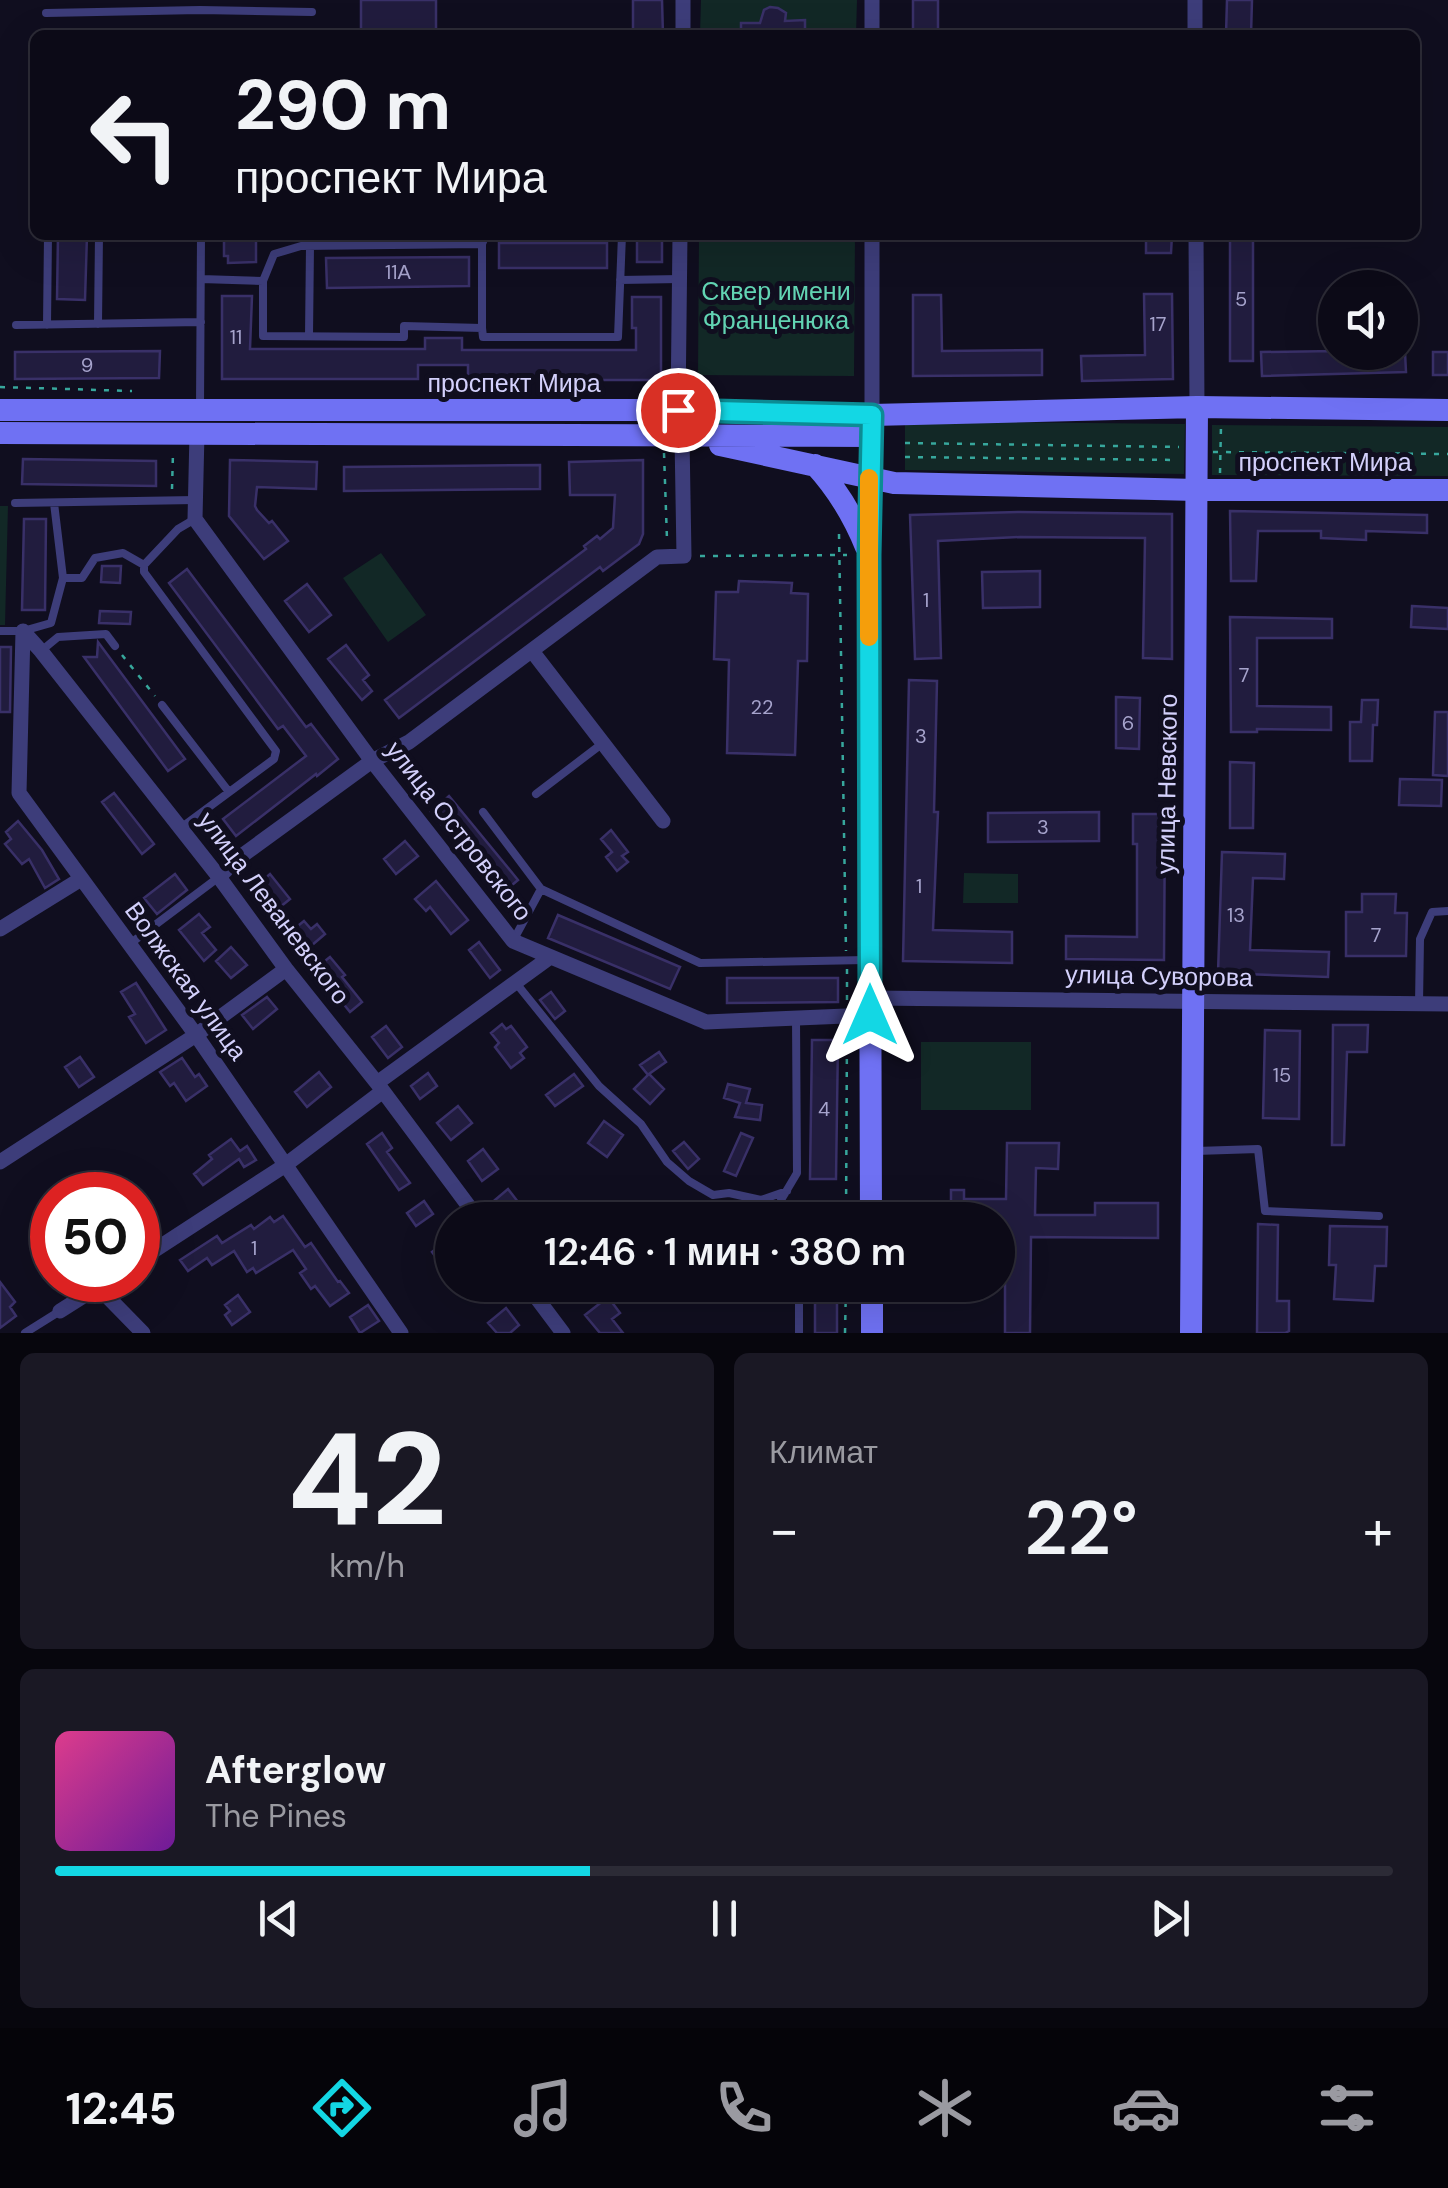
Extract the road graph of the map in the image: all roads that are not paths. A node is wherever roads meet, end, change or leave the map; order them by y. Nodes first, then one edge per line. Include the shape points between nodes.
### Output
1 (683, 0) edge
2 (872, 0) edge
3 (1195, 0) edge
4 (200, 5) edge
5 (46, 12) dead end
6 (312, 12) dead end
7 (682, 30) edge
8 (872, 30) edge
9 (1195, 30) edge
10 (48, 240) edge
11 (99, 240) edge
12 (201, 240) edge
13 (459, 240) edge
14 (484, 240) edge
15 (622, 240) edge
16 (680, 240) edge
17 (872, 240) edge
18 (1196, 240) edge
19 (310, 246) junction
20 (201, 279) junction
21 (680, 279) junction
22 (264, 280) junction
23 (620, 280) junction
24 (201, 322) junction
25 (98, 324) junction
26 (47, 325) junction
27 (16, 326) dead end
28 (482, 328) junction
29 (309, 336) junction
30 (1197, 407) junction
31 (0, 410) edge
32 (678, 410) junction
33 (1448, 410) edge
34 (872, 426) junction
35 (198, 431) junction
36 (0, 433) edge
37 (672, 441) junction
38 (814, 465) junction
39 (870, 476) junction
40 (1197, 490) junction
41 (1448, 490) edge
42 (195, 500) junction
43 (15, 503) dead end
44 (54, 503) junction
45 (194, 519) junction
46 (869, 555) junction
47 (144, 565) junction
48 (62, 578) junction
49 (0, 631) edge
50 (23, 631) junction
51 (115, 646) road end
52 (41, 651) junction
53 (532, 651) junction
54 (162, 705) road end
55 (603, 743) junction
56 (372, 762) junction
57 (229, 792) junction
58 (536, 794) dead end
59 (483, 812) dead end
60 (663, 821) dead end
61 (181, 828) junction
62 (220, 877) junction
63 (81, 879) junction
64 (540, 889) junction
65 (1448, 912) edge
66 (0, 929) edge
67 (513, 941) junction
68 (130, 943) junction
69 (550, 958) junction
70 (858, 960) junction
71 (286, 969) junction
72 (516, 982) junction
73 (1192, 1001) junction
74 (1420, 1004) junction
75 (1448, 1004) edge
76 (863, 1009) junction
77 (796, 1018) junction
78 (196, 1035) junction
79 (380, 1087) junction
80 (1192, 1152) junction
81 (0, 1162) edge
82 (284, 1166) junction
83 (787, 1190) junction
84 (466, 1202) edge
85 (781, 1202) edge
86 (871, 1202) edge
87 (1379, 1216) dead end
88 (160, 1247) edge
89 (74, 1302) edge
90 (118, 1302) edge
91 (540, 1302) edge
92 (799, 1302) edge
93 (872, 1302) edge
94 (60, 1311) joint
95 (26, 1333) edge
96 (143, 1333) edge
97 (400, 1333) edge
98 (563, 1333) edge
99 (799, 1333) edge
100 (872, 1333) edge
101 (1192, 1333) edge

1 - 7 street
2 - 8 street
3 - 9 street
4 - 5 lane
4 - 6 lane
10 - 26 lane
11 - 25 lane
12 - 20 lane
13 - 19 lane
14 - 28 lane
15 - 23 lane
16 - 21 street
17 - 34 street
18 - 30 street, улица Невского
19 - 22 lane via 274,254
19 - 29 lane
20 - 22 lane
20 - 24 lane
21 - 23 lane
21 - 32 street
22 - 29 lane via 264,336
23 - 28 lane via 618,338 483,337
24 - 25 lane
24 - 35 lane
25 - 26 lane
26 - 27 lane
28 - 29 lane via 404,326 404,337
30 - 33 main road, проспект Мира
30 - 34 main road, проспект Мира
30 - 40 main road, улица Невского
31 - 35 main road, проспект Мира
32 - 34 main road, проспект Мира
32 - 35 main road, проспект Мира
34 - 37 main road, проспект Мира
34 - 39 main road
35 - 36 main road, проспект Мира
35 - 37 main road, проспект Мира
35 - 42 street
37 - 38 main road, проспект Мира
37 - 53 street via 676,557 657,557
38 - 39 main road, проспект Мира
38 - 46 main road via 846,504
39 - 40 main road, проспект Мира
39 - 46 main road
40 - 41 main road, проспект Мира
40 - 73 main road, улица Невского
42 - 44 lane
42 - 45 street
43 - 44 lane
44 - 48 lane
45 - 47 lane
45 - 56 street, улица Островского
46 - 70 main road
47 - 48 lane via 123,553 94,558 82,578
47 - 57 lane via 276,751
48 - 50 lane via 51,623
49 - 50 lane
50 - 52 street, улица Леваневского
50 - 63 street, Волжская улица via 19,793
51 - 52 lane via 106,634 58,637
52 - 61 street, улица Леваневского
53 - 55 street
53 - 56 street
54 - 57 lane
55 - 58 lane
55 - 60 street
56 - 62 street
56 - 67 street, улица Островского
57 - 61 lane
59 - 64 lane
61 - 62 street, улица Леваневского
62 - 68 lane
62 - 71 street, улица Леваневского
63 - 66 street
63 - 68 street, Волжская улица
64 - 67 lane
64 - 70 lane via 700,963
65 - 74 lane via 1432,912 1420,939
67 - 69 street, улица Островского
68 - 78 street, Волжская улица
69 - 72 street
69 - 77 street, улица Островского via 706,1022
70 - 76 main road
71 - 78 street
71 - 79 street, улица Леваневского
72 - 79 street
72 - 83 lane via 599,1086 690,1181 713,1195 762,1200
73 - 74 street, улица Суворова
73 - 76 street, улица Суворова
73 - 80 main road, улица Невского
74 - 75 street, улица Суворова
76 - 77 street, улица Островского
76 - 86 main road
77 - 83 lane via 797,1173
78 - 81 street
78 - 82 street, Волжская улица
79 - 82 street
79 - 84 street, улица Леваневского
80 - 87 lane via 1258,1149 1265,1211
80 - 101 main road, улица Невского
82 - 88 street
82 - 97 street, Волжская улица
83 - 85 lane
89 - 94 street
90 - 96 street
91 - 98 street
92 - 99 lane
93 - 100 main road
94 - 95 lane

